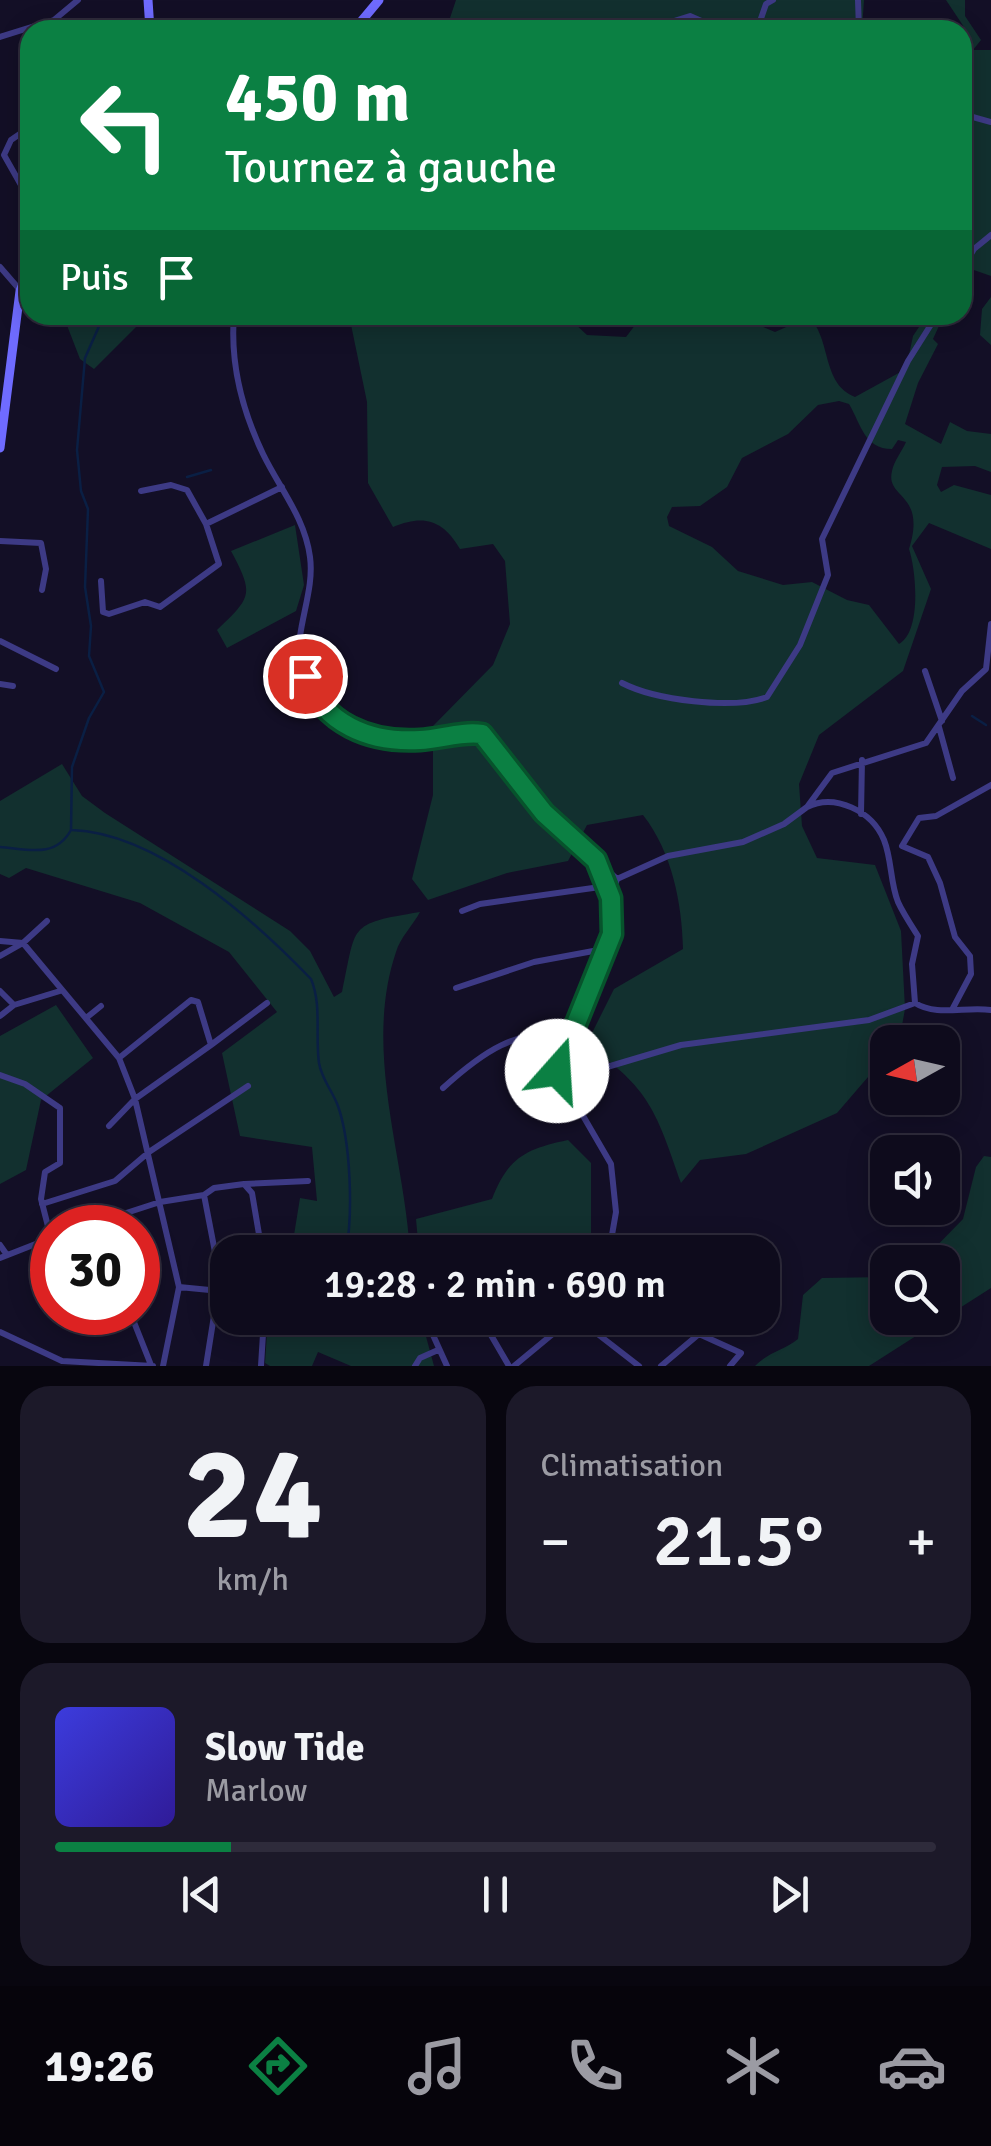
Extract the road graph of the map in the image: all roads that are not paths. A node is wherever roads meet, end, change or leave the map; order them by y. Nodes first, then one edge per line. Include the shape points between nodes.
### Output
1 (78, 0) edge
2 (379, 0) edge
3 (54, 20) edge
4 (362, 20) edge
5 (20, 134) edge
6 (20, 183) edge
7 (991, 236) edge
8 (972, 252) edge
9 (0, 267) edge
10 (20, 291) joint
11 (234, 325) edge
12 (931, 325) edge
13 (4, 383) edge
14 (0, 448) edge
15 (282, 487) junction
16 (140, 491) dead end
17 (206, 524) junction
18 (0, 541) edge
19 (101, 580) dead end
20 (42, 590) dead end
21 (991, 624) edge
22 (0, 641) edge
23 (989, 668) edge
24 (56, 669) dead end
25 (926, 670) dead end
26 (622, 682) dead end
27 (0, 684) edge
28 (13, 686) dead end
29 (941, 724) junction
30 (862, 760) junction
31 (952, 778) dead end
32 (991, 785) edge
33 (807, 807) junction
34 (861, 815) junction
35 (602, 869) junction
36 (618, 879) junction
37 (608, 886) junction
38 (611, 898) junction
39 (462, 912) dead end
40 (47, 922) dead end
41 (0, 941) edge
42 (23, 943) junction
43 (605, 949) junction
44 (0, 956) edge
45 (456, 988) dead end
46 (0, 991) edge
47 (60, 991) junction
48 (915, 1002) junction
49 (267, 1003) dead end
50 (14, 1005) junction
51 (101, 1006) dead end
52 (952, 1009) junction
53 (991, 1010) edge
54 (0, 1016) edge
55 (86, 1018) junction
56 (572, 1029) junction
57 (211, 1045) junction
58 (119, 1058) junction
59 (583, 1073) junction
60 (0, 1075) edge
61 (560, 1080) junction
62 (590, 1084) dead end
63 (248, 1086) dead end
64 (443, 1088) dead end
65 (135, 1099) junction
66 (109, 1126) dead end
67 (149, 1152) junction
68 (308, 1181) dead end
69 (244, 1184) junction
70 (204, 1195) junction
71 (160, 1202) junction
72 (42, 1204) joint
73 (152, 1205) edge
74 (211, 1235) edge
75 (259, 1235) edge
76 (612, 1235) edge
77 (0, 1245) edge
78 (30, 1247) edge
79 (4, 1257) edge
80 (179, 1287) junction
81 (210, 1290) edge
82 (0, 1332) edge
83 (139, 1335) edge
84 (212, 1335) edge
85 (263, 1335) edge
86 (433, 1335) edge
87 (492, 1335) edge
88 (556, 1335) edge
89 (597, 1335) edge
90 (438, 1350) junction
91 (526, 1364) edge
92 (152, 1366) edge
93 (163, 1366) edge
94 (206, 1366) edge
95 (260, 1366) edge
96 (415, 1366) edge
97 (447, 1366) edge
98 (512, 1366) edge
99 (639, 1366) edge
100 (660, 1366) edge
101 (730, 1366) edge

1 - 3 street
2 - 4 street
5 - 6 street via 4,155
7 - 8 street
9 - 10 street
10 - 13 street
11 - 15 street via 233,372 262,454
12 - 26 street via 822,539 828,574 800,645 767,697 666,698
13 - 14 street
15 - 17 street
15 - 35 street via 311,560 298,644 318,703 375,738 482,734 536,804
16 - 17 street via 183,487
17 - 19 street via 217,567 160,606 145,602 106,614
18 - 20 street via 42,545
21 - 23 street
22 - 24 street
23 - 29 street via 962,691
25 - 29 street
27 - 28 street
29 - 30 street via 926,742
29 - 31 street
30 - 33 street via 832,772
30 - 34 street
32 - 52 street via 936,816 919,818 902,846 928,857 955,936 970,956 971,974
33 - 34 street via 830,799
33 - 36 street via 743,842 679,853
34 - 48 street via 883,838 896,897 918,936
35 - 36 street
35 - 37 street
36 - 38 street
37 - 38 street
37 - 39 street
38 - 43 street via 614,928
40 - 42 street
41 - 42 street
42 - 44 street
42 - 47 street
43 - 45 street via 534,962
43 - 56 street
46 - 50 street
47 - 50 street
47 - 55 street
48 - 52 street
48 - 59 street via 870,1020 681,1045
49 - 57 street
50 - 54 street
51 - 55 street
52 - 53 street
55 - 58 street
56 - 61 street via 558,1065
56 - 64 street via 497,1044
57 - 58 street via 198,1002 190,1000
57 - 65 street
58 - 65 street
59 - 61 street
59 - 62 street
60 - 72 street via 60,1108 60,1163 43,1178
61 - 76 street via 611,1164
63 - 67 street
65 - 66 street
65 - 67 street
67 - 71 street
67 - 72 street via 115,1181
68 - 69 street
69 - 70 street
69 - 75 street via 252,1193
70 - 71 street
70 - 74 street
71 - 73 street
71 - 80 street
77 - 79 street
78 - 79 street
80 - 81 street
80 - 93 street
82 - 92 street via 62,1361
83 - 92 street
84 - 94 street
85 - 95 street
86 - 90 street
87 - 98 street
88 - 91 street
89 - 99 street
90 - 96 street
90 - 97 street
91 - 98 street
100 - 101 street via 699,1334 742,1352

